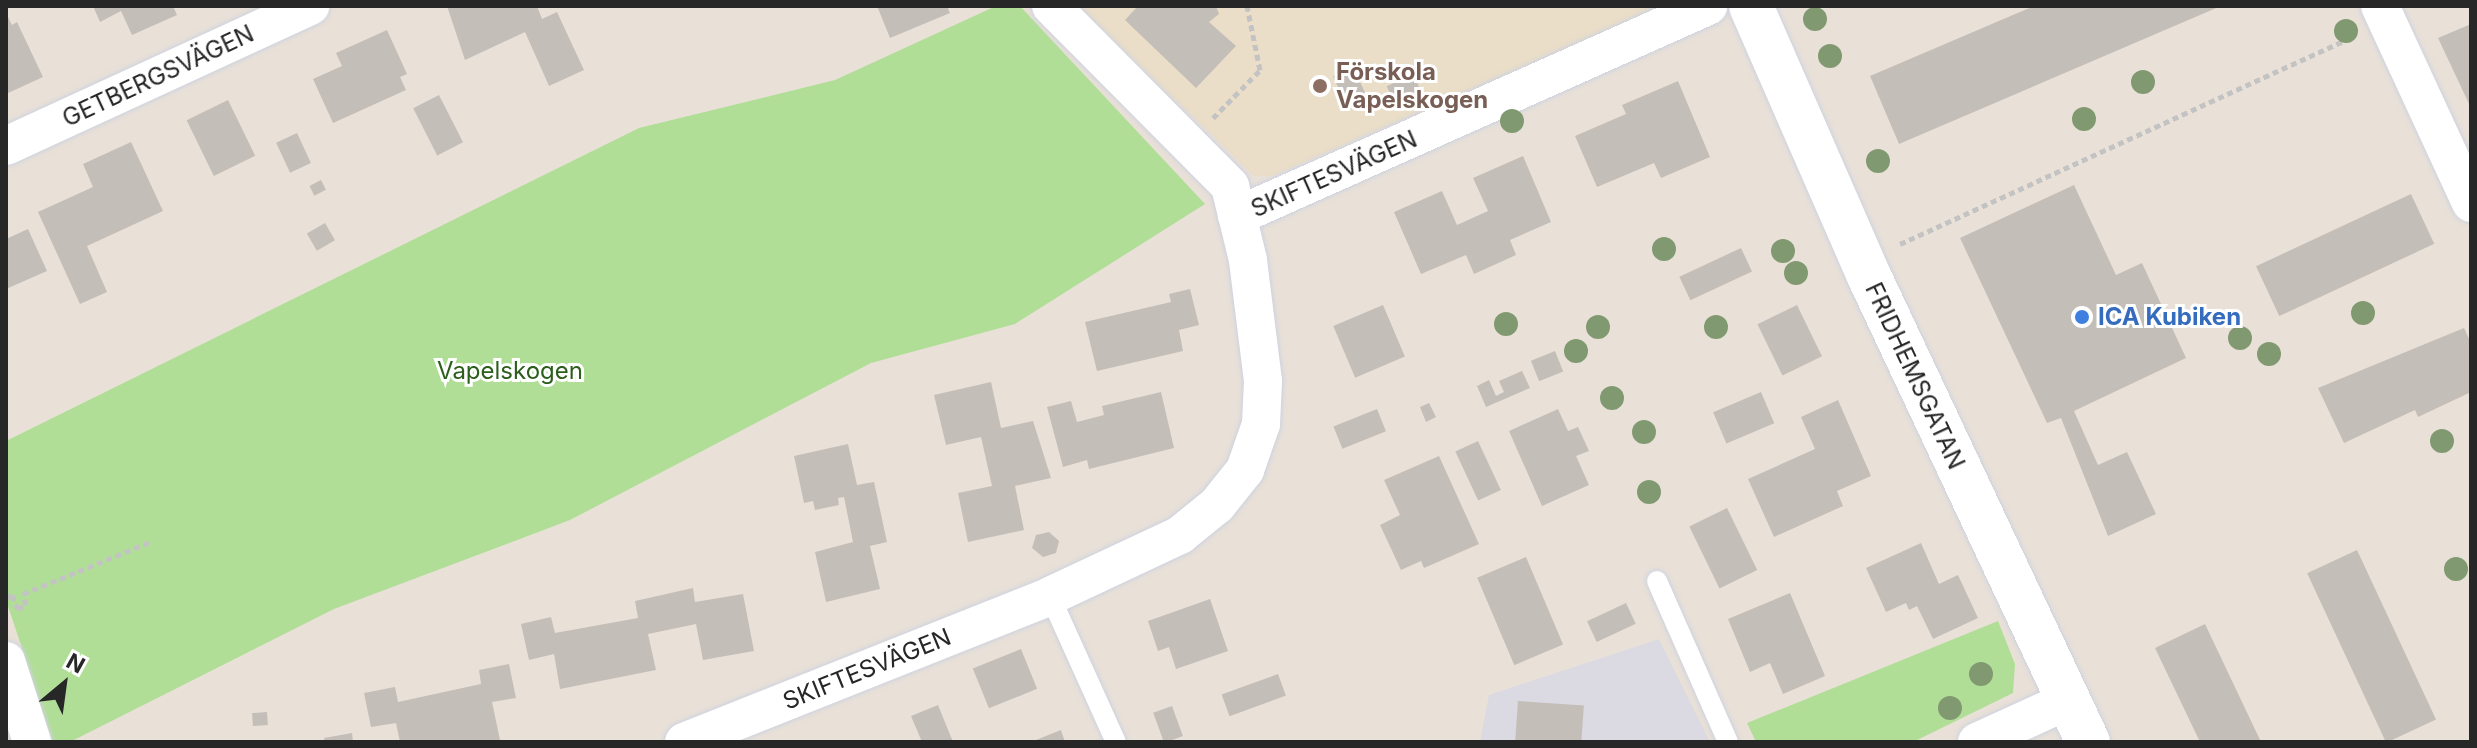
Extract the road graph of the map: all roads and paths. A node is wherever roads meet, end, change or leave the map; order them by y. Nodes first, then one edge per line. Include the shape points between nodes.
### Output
1 (310, 6) edge
2 (1051, 6) edge
3 (1247, 6) edge
4 (1708, 6) edge
5 (1751, 6) edge
6 (2383, 14) edge
7 (1188, 140) junction
8 (6, 146) edge
9 (2471, 203) edge
10 (1237, 216) junction
11 (1862, 260) junction
12 (150, 542) dead end
13 (1657, 581) dead end
14 (1050, 596) junction
15 (6, 598) edge
16 (6, 661) edge
17 (2067, 701) junction
18 (32, 742) edge
19 (684, 742) edge
20 (1116, 742) edge
21 (1728, 742) edge
22 (1977, 742) edge
23 (2088, 742) edge

1 - 8 street, GETBERGSVÄGEN
2 - 7 street
3 - 7 path via 1260,70
4 - 10 street, SKIFTESVÄGEN
5 - 11 street, FRIDHEMSGATAN
6 - 9 street
6 - 11 path
7 - 10 street via 1230,186
10 - 14 street, SKIFTESVÄGEN via 1248,260 1263,381 1261,424 1245,470 1217,505 1180,535
11 - 17 street, FRIDHEMSGATAN
12 - 15 path via 23,594 26,605 18,609 12,595
13 - 21 lane
14 - 19 street, SKIFTESVÄGEN
14 - 20 lane
16 - 18 street
17 - 22 street
17 - 23 street, FRIDHEMSGATAN

